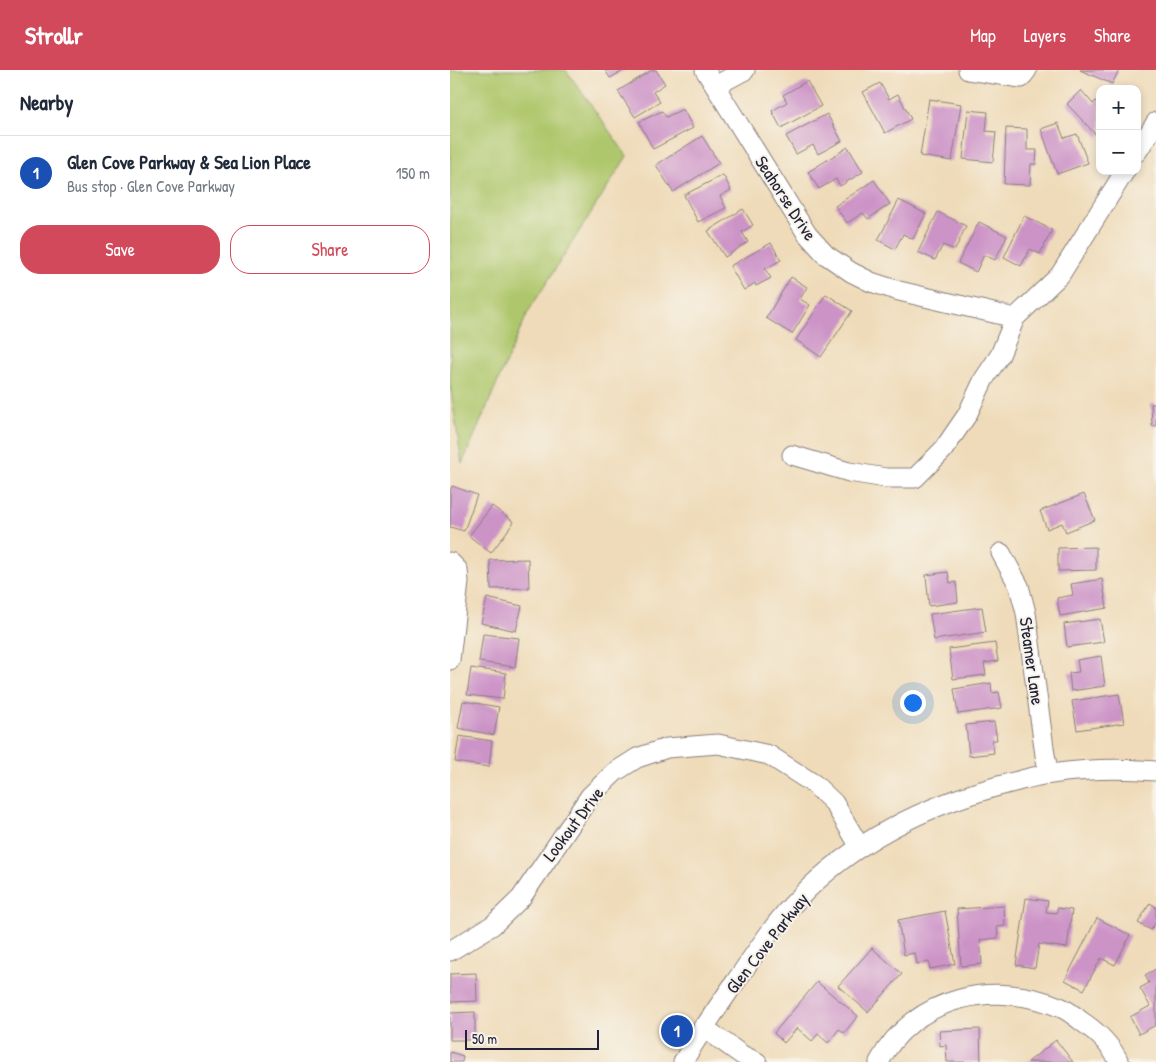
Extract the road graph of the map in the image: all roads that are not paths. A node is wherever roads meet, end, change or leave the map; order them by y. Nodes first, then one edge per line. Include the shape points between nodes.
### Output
1 (704, 70) edge
2 (745, 70) edge
3 (968, 70) edge
4 (1028, 70) edge
5 (715, 86) junction
6 (1156, 122) edge
7 (1141, 146) edge
8 (1123, 175) edge
9 (1015, 318) junction
10 (792, 455) dead end
11 (1001, 553) dead end
12 (450, 562) edge
13 (450, 660) edge
14 (1156, 771) edge
15 (1050, 774) junction
16 (860, 847) junction
17 (450, 951) edge
18 (703, 1027) junction
19 (682, 1062) edge
20 (757, 1062) edge
21 (879, 1062) edge
22 (1119, 1062) edge

1 - 5 street, Seahorse Drive
2 - 5 street
3 - 4 street via 1021,78
5 - 9 street, Seahorse Drive via 806,234 826,255 871,282
6 - 7 street
8 - 9 street via 1060,275
9 - 10 street via 1000,355 967,415 943,450 915,478 886,478 849,472
11 - 15 street, Steamer Lane via 1019,586 1026,613
12 - 13 street via 458,570 460,582
14 - 15 street, Glen Cove Parkway via 1102,770
15 - 16 street, Glen Cove Parkway via 983,790 935,806
16 - 17 street, Lookout Drive via 834,803 814,784 769,755 718,744 667,748 637,758 615,772 590,796 521,898 493,925
16 - 18 street, Glen Cove Parkway via 797,899
18 - 19 street, Glen Cove Parkway
18 - 20 street
21 - 22 street via 904,1029 934,1008 967,998 999,994 1036,999 1063,1008 1090,1026

